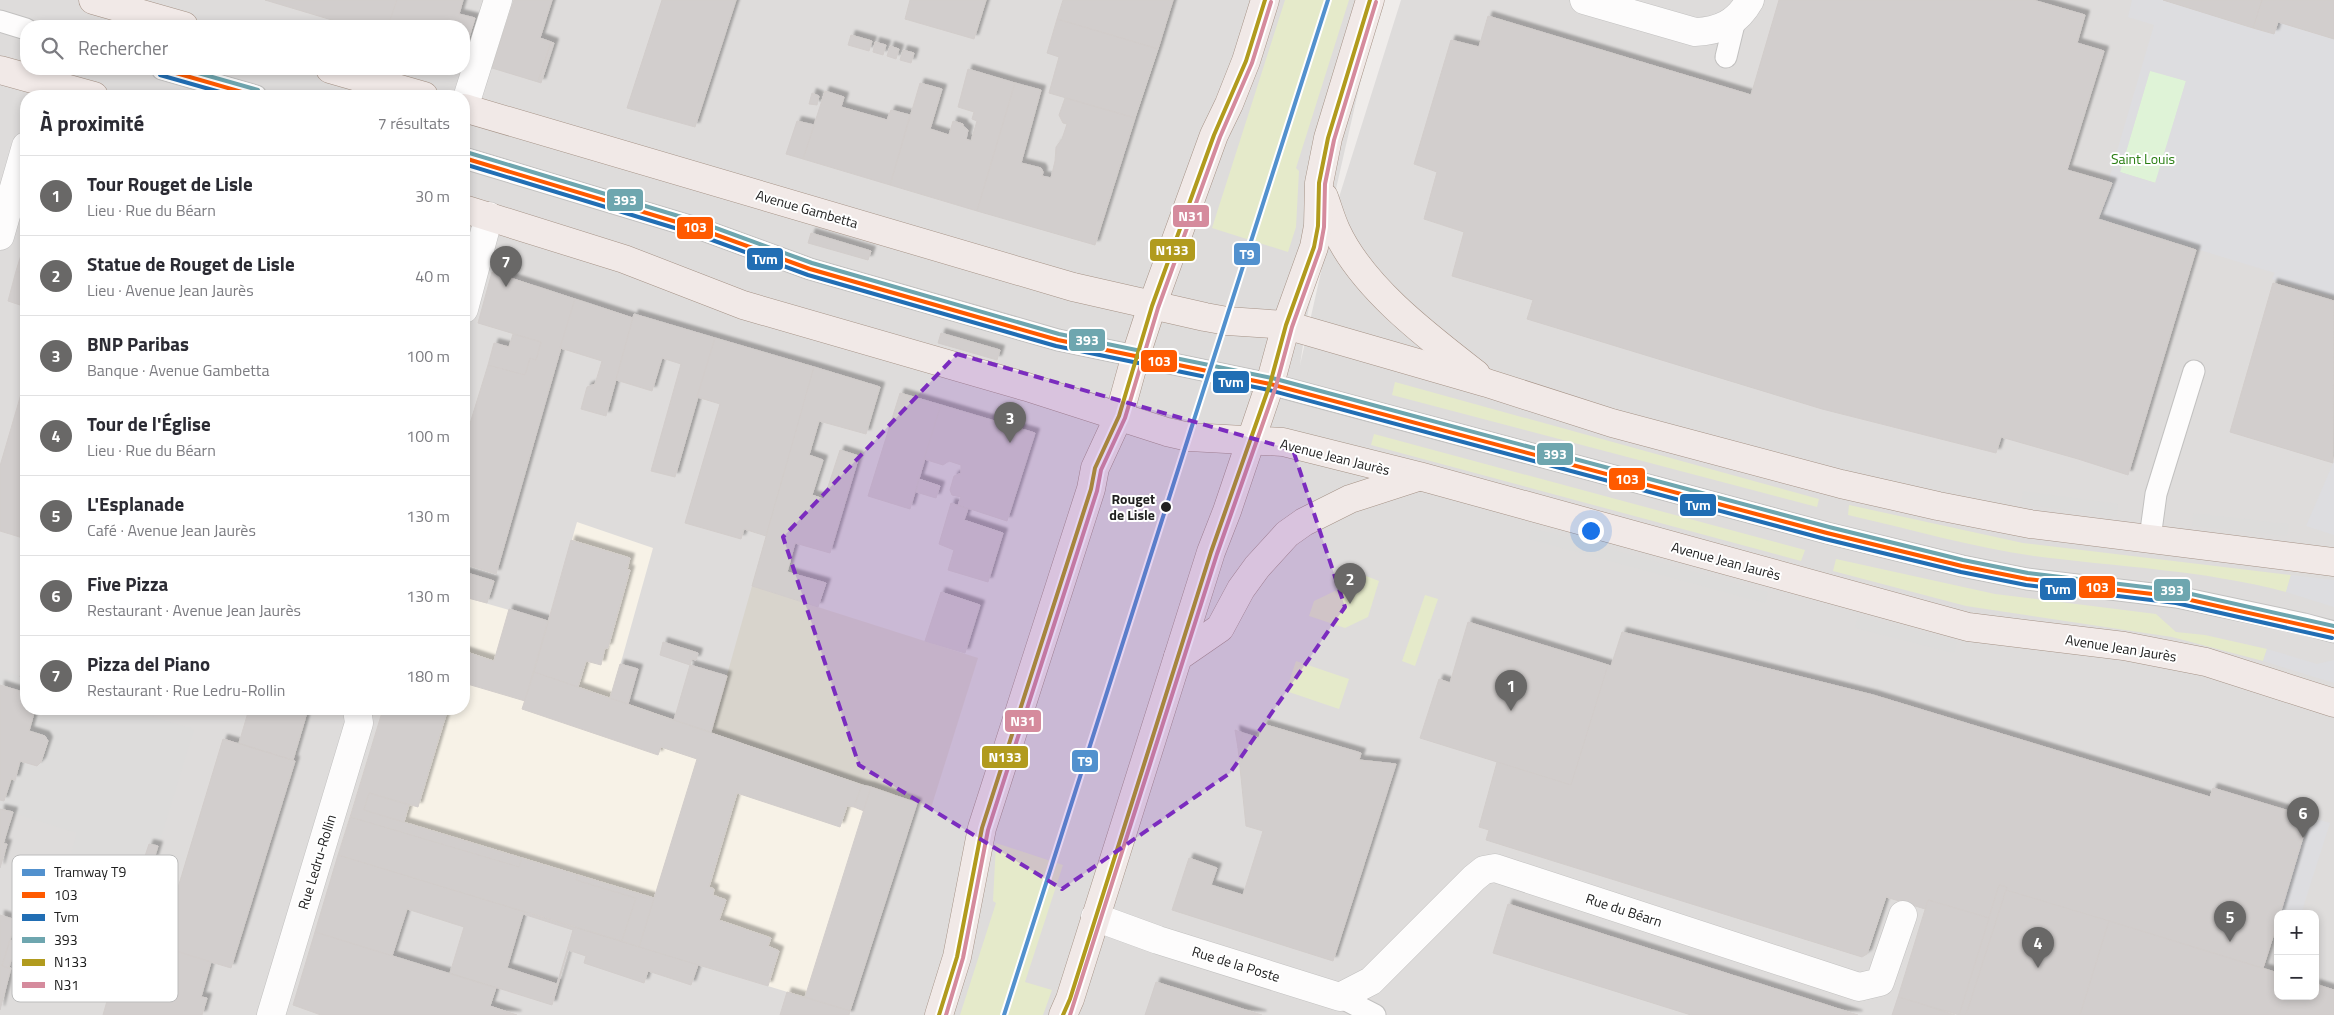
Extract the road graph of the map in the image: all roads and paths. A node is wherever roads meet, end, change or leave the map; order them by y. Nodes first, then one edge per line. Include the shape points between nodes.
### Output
1 (93, 0) edge
2 (498, 0) edge
3 (1265, 0) edge
4 (1370, 0) edge
5 (1584, 0) edge
6 (1742, 10) edge
7 (163, 20) edge
8 (0, 21) edge
9 (20, 27) edge
10 (1726, 57) dead end
11 (0, 70) edge
12 (183, 75) edge
13 (351, 75) edge
14 (43, 89) edge
15 (235, 90) edge
16 (403, 90) edge
17 (470, 90) edge
18 (470, 110) edge
19 (470, 160) edge
20 (20, 167) edge
21 (1319, 183) junction
22 (476, 213) edge
23 (0, 236) edge
24 (470, 261) edge
25 (1152, 306) junction
26 (1286, 325) junction
27 (1134, 358) junction
28 (2194, 371) dead end
29 (1487, 383) junction
30 (1270, 384) junction
31 (1119, 416) junction
32 (1250, 442) junction
33 (1419, 476) junction
34 (2150, 538) junction
35 (2334, 562) edge
36 (2334, 632) edge
37 (1178, 658) junction
38 (2334, 702) edge
39 (358, 715) edge
40 (1902, 915) dead end
41 (1095, 917) junction
42 (1340, 997) junction
43 (272, 1015) edge
44 (939, 1015) edge
45 (1063, 1015) edge
46 (1375, 1015) edge

1 - 7 main road
2 - 17 street
3 - 25 main road via 1230,104 1214,135
4 - 21 main road via 1332,120
5 - 6 street via 1695,32 1724,27
6 - 10 lane
8 - 9 lane
11 - 14 main road
12 - 15 lane
13 - 16 main road
18 - 25 main road, Avenue Gambetta via 1074,287
19 - 27 lane via 703,230 810,269 1058,340
20 - 23 street
21 - 26 main road via 1314,247
21 - 29 main road via 1337,231 1366,275 1419,329
22 - 24 street
22 - 31 main road via 624,259 743,305
25 - 26 main road via 1227,321
25 - 27 main road
26 - 29 main road
26 - 30 main road
27 - 30 lane
27 - 31 main road
28 - 34 lane via 2156,494
29 - 34 main road via 1612,423 1841,484 2030,524
30 - 32 main road
30 - 36 lane via 1818,531 1962,566 2027,579 2178,597
31 - 32 main road, Avenue Jean Jaurès via 1189,437
31 - 44 main road via 1095,468 982,828 957,957
32 - 33 main road, Avenue Jean Jaurès via 1283,442
32 - 37 main road
33 - 37 main road via 1350,499 1287,534 1241,589 1220,628
33 - 38 main road, Avenue Jean Jaurès via 1968,627 2124,646 2196,660
34 - 35 main road
37 - 41 main road
39 - 43 street, Rue Ledru-Rollin via 359,723
40 - 42 street, Rue du Béarn via 1880,982 1859,987 1495,868 1484,870 1474,878 1371,981
41 - 42 street, Rue de la Poste
41 - 45 main road
42 - 46 lane, Rue de la Poste

